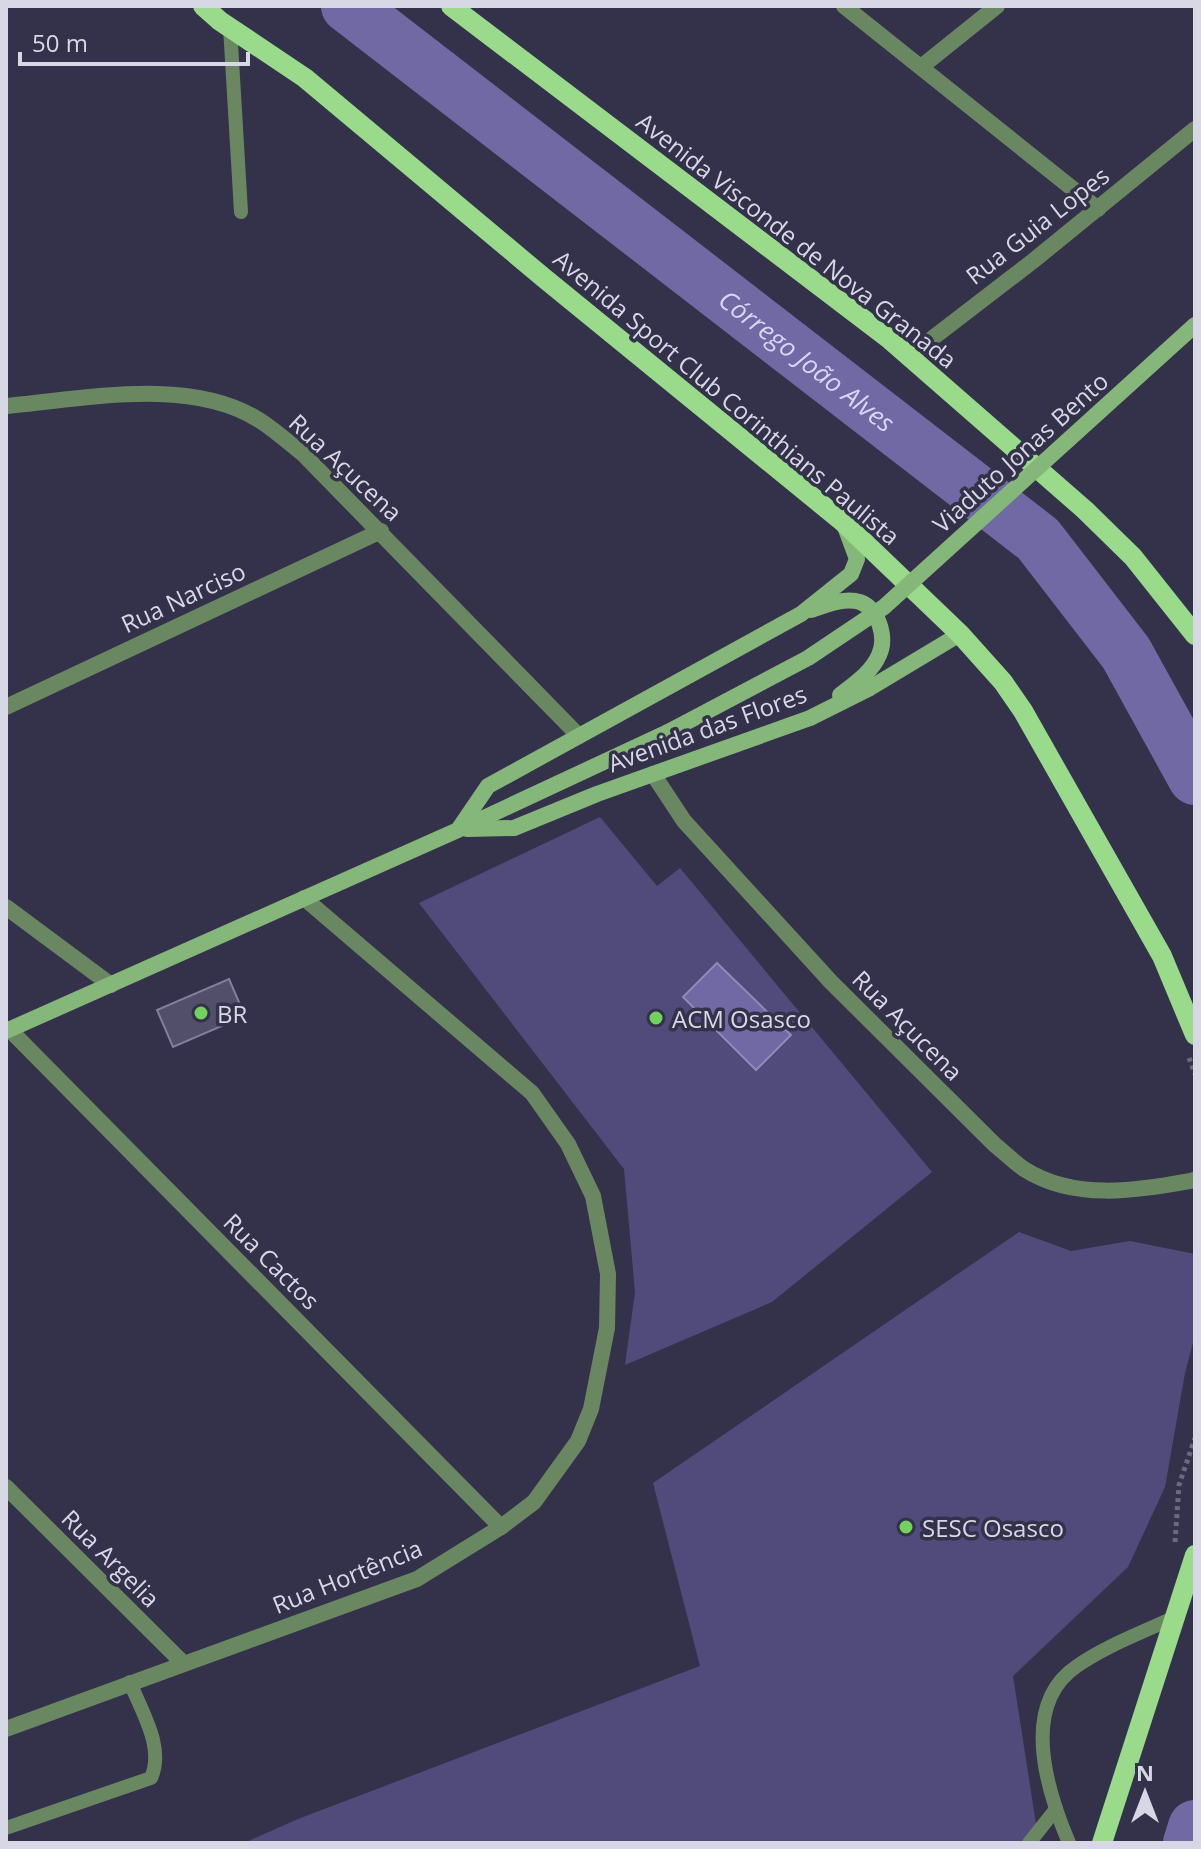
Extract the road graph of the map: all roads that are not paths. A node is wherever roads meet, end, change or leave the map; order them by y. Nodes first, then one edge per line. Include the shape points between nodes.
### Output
1 (203, 6) edge
2 (451, 6) edge
3 (844, 6) edge
4 (997, 6) edge
5 (230, 27) junction
6 (921, 67) junction
7 (1195, 129) edge
8 (1098, 209) junction
9 (241, 212) dead end
10 (1195, 325) edge
11 (908, 357) junction
12 (6, 406) edge
13 (843, 522) junction
14 (381, 531) junction
15 (801, 614) junction
16 (960, 634) junction
17 (1195, 635) edge
18 (6, 707) edge
19 (810, 718) junction
20 (668, 732) joint
21 (579, 736) junction
22 (653, 774) junction
23 (458, 830) junction
24 (304, 898) junction
25 (6, 907) edge
26 (111, 985) junction
27 (8, 1030) edge
28 (1190, 1041) edge
29 (1195, 1180) edge
30 (6, 1487) edge
31 (501, 1527) junction
32 (1195, 1555) edge
33 (1177, 1616) junction
34 (183, 1663) junction
35 (130, 1682) junction
36 (6, 1729) edge
37 (1056, 1809) junction
38 (6, 1828) edge
39 (1029, 1843) edge
40 (1069, 1843) edge
41 (1102, 1843) edge

1 - 5 main road, Avenida Sport Club Corinthians Paulista
2 - 11 main road, Avenida Visconde de Nova Granada
3 - 6 street
4 - 6 street
5 - 9 lane
5 - 13 main road, Avenida Sport Club Corinthians Paulista via 305,78
6 - 8 street
7 - 8 street, Rua Guia Lopes
8 - 11 street, Rua Guia Lopes
10 - 20 main road, Viaduto Jonas Bento, bridge via 884,607 808,658
11 - 17 main road, Avenida Visconde de Nova Granada via 1085,510 1133,557
12 - 14 street, Rua Açucena via 155,393 230,406 259,419 303,454
13 - 15 main road, Avenida das Flores via 857,559 851,574
13 - 16 main road, Avenida Sport Club Corinthians Paulista
14 - 18 street, Rua Narciso
14 - 21 street, Rua Açucena
15 - 19 main road via 827,604 858,602 878,621 883,640 878,659 861,678
15 - 21 main road, Avenida das Flores
16 - 19 main road, Avenida das Flores
16 - 28 main road, Avenida Sport Club Corinthians Paulista via 1023,711 1162,956
19 - 22 main road, Avenida das Flores
20 - 23 main road, Avenida das Flores
21 - 23 main road, Avenida das Flores via 488,786
22 - 23 main road, Avenida das Flores via 514,828
22 - 29 street, Rua Açucena via 684,821 831,982 1025,1169 1067,1187 1101,1192
23 - 24 main road, Avenida das Flores
24 - 26 main road, Avenida das Flores
24 - 31 street, Rua Hortência via 532,1093 568,1144 593,1196 608,1274 607,1328 591,1409 578,1441 552,1479 534,1502
25 - 26 street
26 - 27 main road, Avenida das Flores
27 - 31 street, Rua Cactos
30 - 34 street, Rua Argelia
31 - 34 street, Rua Hortência via 417,1579
32 - 33 main road
33 - 37 lane via 1075,1667 1055,1689 1041,1741
33 - 41 main road
34 - 35 street, Rua Hortência
35 - 36 street, Rua Hortência
35 - 38 lane via 154,1743 151,1778
37 - 39 lane
37 - 40 lane

